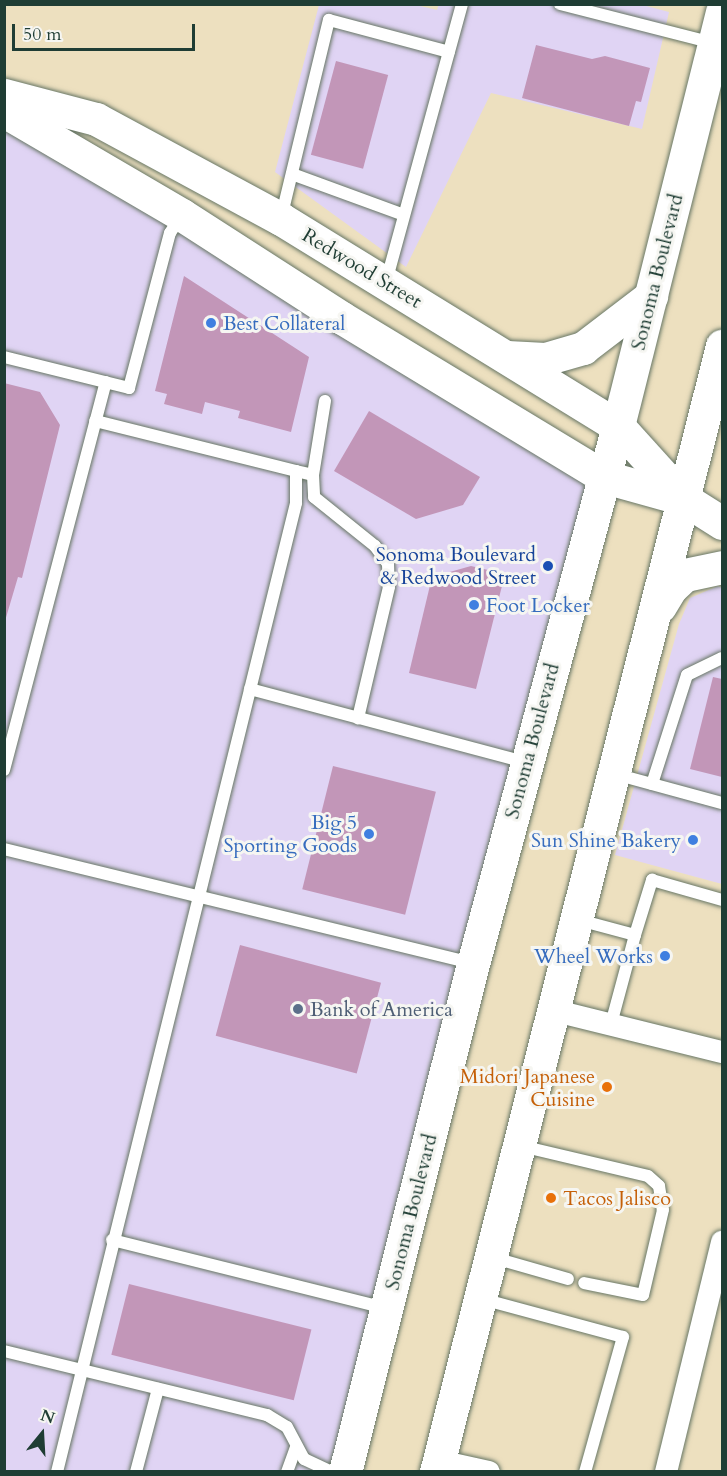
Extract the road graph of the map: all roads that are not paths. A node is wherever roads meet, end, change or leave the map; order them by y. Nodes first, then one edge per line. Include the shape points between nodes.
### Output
1 (462, 4) edge
2 (560, 4) edge
3 (723, 12) edge
4 (715, 43) junction
5 (449, 52) junction
6 (4, 95) edge
7 (4, 111) edge
8 (292, 174) junction
9 (182, 215) junction
10 (404, 215) junction
11 (281, 219) junction
12 (386, 283) junction
13 (651, 296) junction
14 (723, 346) edge
15 (4, 357) edge
16 (507, 357) junction
17 (106, 382) junction
18 (325, 402) dead end
19 (95, 422) junction
20 (618, 426) junction
21 (296, 471) junction
22 (313, 475) junction
23 (605, 477) junction
24 (684, 499) junction
25 (723, 523) edge
26 (723, 567) edge
27 (654, 619) junction
28 (723, 658) edge
29 (250, 689) junction
30 (357, 718) junction
31 (527, 762) junction
32 (4, 770) edge
33 (615, 774) junction
34 (652, 784) junction
35 (723, 803) edge
36 (4, 849) edge
37 (199, 899) junction
38 (723, 900) edge
39 (579, 920) junction
40 (635, 934) junction
41 (473, 964) junction
42 (556, 1011) junction
43 (612, 1024) junction
44 (723, 1052) edge
45 (520, 1146) junction
46 (112, 1240) junction
47 (723, 1242) edge
48 (491, 1257) junction
49 (568, 1279) dead end
50 (584, 1282) dead end
51 (481, 1299) junction
52 (386, 1309) junction
53 (4, 1351) edge
54 (80, 1370) junction
55 (158, 1389) junction
56 (296, 1447) junction
57 (437, 1466) edge
58 (57, 1472) edge
59 (136, 1472) edge
60 (287, 1472) edge
61 (332, 1472) edge
62 (345, 1472) edge
63 (489, 1472) edge
64 (585, 1472) edge
65 (666, 1472) edge

1 - 5 lane
2 - 4 lane
3 - 4 main road, Sonoma Boulevard
4 - 13 main road, Sonoma Boulevard
5 - 8 lane via 329,20
5 - 10 lane
6 - 11 main road, Redwood Street via 96,118
7 - 9 main road, Redwood Street
8 - 10 lane
8 - 11 lane
9 - 17 lane via 170,233 129,388
9 - 23 main road, Redwood Street via 342,318
10 - 12 lane
11 - 12 main road, Redwood Street
12 - 16 main road, Redwood Street
13 - 16 main road via 583,348 545,358
13 - 20 main road, Sonoma Boulevard
14 - 24 main road
15 - 17 lane
16 - 20 main road, Redwood Street
17 - 19 lane
18 - 22 lane
19 - 21 lane
19 - 32 lane
20 - 23 main road, Sonoma Boulevard
20 - 24 main road, Redwood Street
21 - 22 lane
21 - 29 lane via 296,503
22 - 30 lane via 314,497 375,546 388,564 390,587
23 - 24 main road, Redwood Street
23 - 31 main road, Sonoma Boulevard
24 - 25 main road, Redwood Street
24 - 27 main road
26 - 27 main road via 685,575 671,588
27 - 33 main road
28 - 34 lane via 687,675
29 - 30 lane
29 - 37 lane
30 - 31 lane
31 - 41 main road, Sonoma Boulevard
33 - 34 lane
33 - 39 main road
34 - 35 lane
36 - 37 lane
37 - 41 lane
37 - 46 lane
38 - 40 lane via 652,880
39 - 40 lane
39 - 42 main road
40 - 43 lane
41 - 52 main road, Sonoma Boulevard
42 - 43 street
42 - 45 main road
43 - 44 street
45 - 48 main road
45 - 50 lane via 648,1176 659,1186 663,1210 643,1295
46 - 52 lane
46 - 54 lane
47 - 65 street
48 - 49 lane
48 - 51 main road
51 - 57 main road
51 - 64 lane via 623,1337
52 - 62 main road, Sonoma Boulevard
53 - 54 lane
54 - 55 lane
54 - 58 lane
55 - 56 lane via 267,1415 287,1427
55 - 59 lane
56 - 60 lane
56 - 61 lane via 304,1459
57 - 63 street

